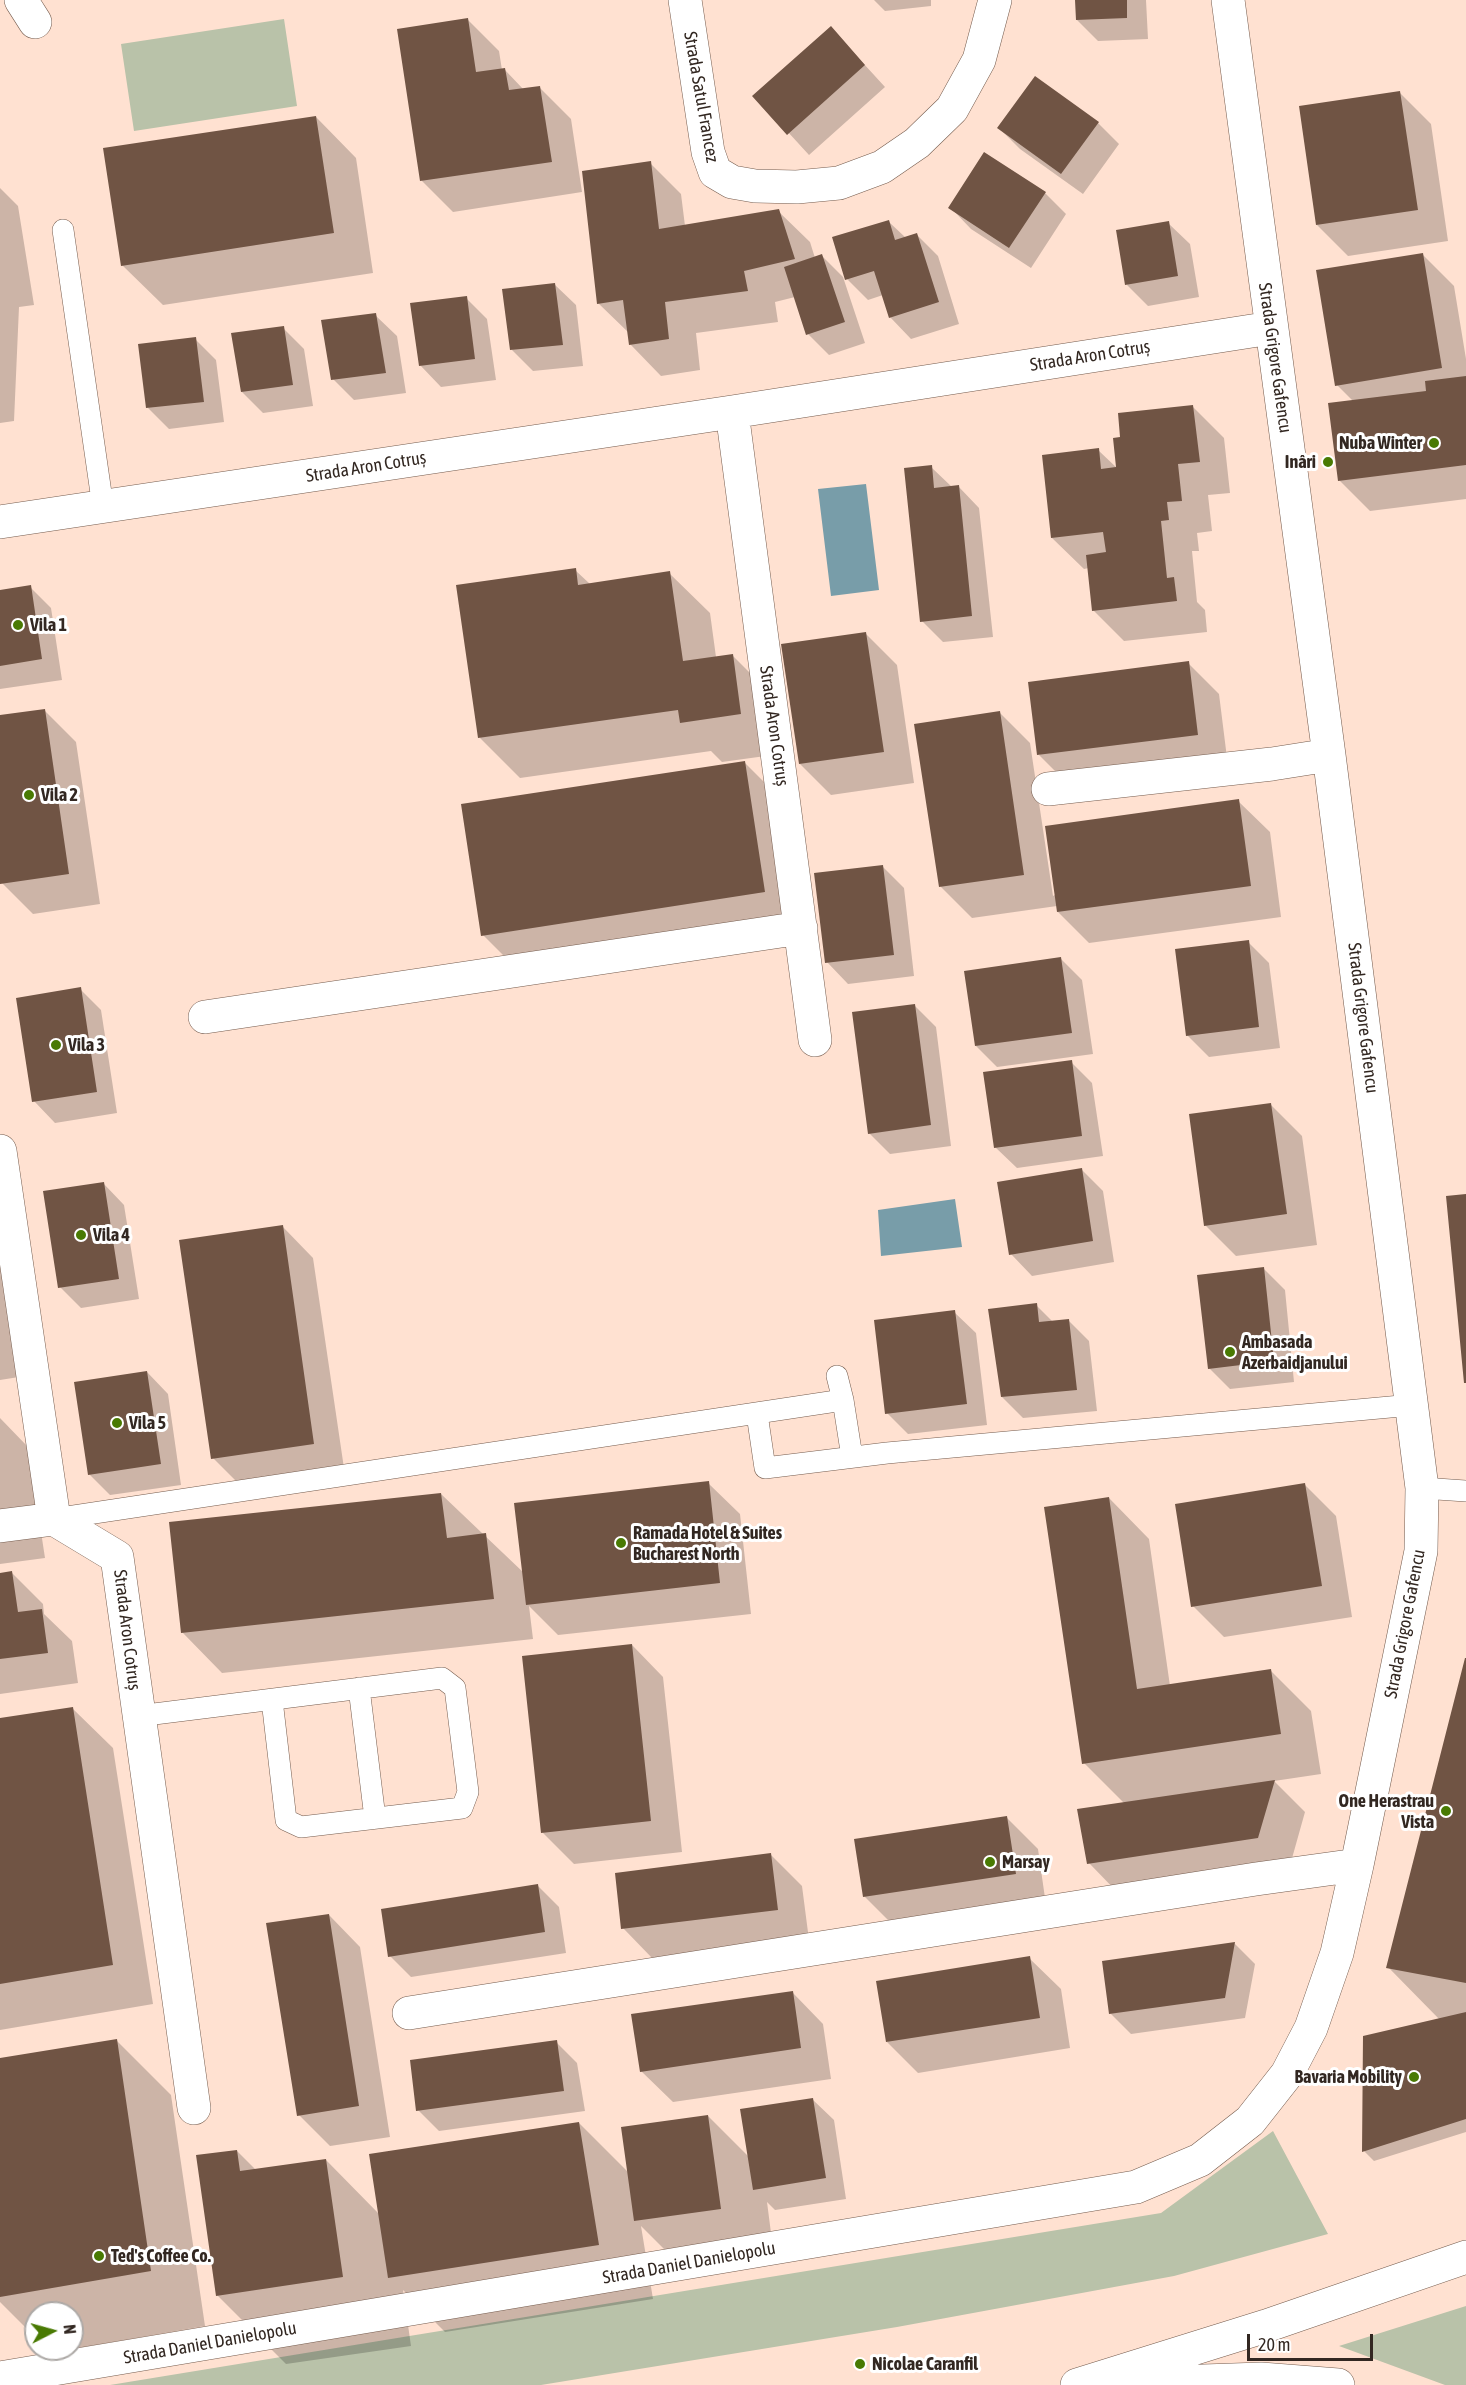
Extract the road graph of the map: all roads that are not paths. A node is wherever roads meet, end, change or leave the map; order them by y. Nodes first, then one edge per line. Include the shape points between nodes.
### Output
1 (684, 0) edge
2 (995, 0) edge
3 (1228, 0) edge
4 (63, 230) dead end
5 (1270, 328) junction
6 (732, 412) junction
7 (103, 507) junction
8 (0, 522) edge
9 (1329, 755) junction
10 (1048, 789) dead end
11 (801, 928) junction
12 (205, 1017) dead end
13 (815, 1040) dead end
14 (0, 1150) edge
15 (837, 1376) dead end
16 (843, 1400) junction
17 (1412, 1405) junction
18 (757, 1414) junction
19 (852, 1457) junction
20 (1422, 1488) junction
21 (1466, 1491) edge
22 (54, 1519) junction
23 (0, 1526) edge
24 (359, 1688) junction
25 (272, 1700) junction
26 (138, 1716) junction
27 (375, 1818) junction
28 (1357, 1865) junction
29 (409, 2013) dead end
30 (1311, 2028) joint
31 (194, 2108) dead end
32 (1466, 2257) edge
33 (0, 2378) edge
34 (1077, 2385) edge
35 (1100, 2385) edge
36 (1338, 2385) edge

1 - 2 street, Strada Satul Francez via 708,152 715,172 732,182 797,188 839,183 882,166 917,143 952,109 979,60
3 - 5 street, Strada Grigore Gafencu
4 - 7 lane
5 - 6 street, Strada Aron Cotruș
5 - 9 street, Strada Grigore Gafencu
6 - 7 street, Strada Aron Cotruș
6 - 11 street, Strada Aron Cotruș
7 - 8 street, Strada Aron Cotruș
9 - 10 street
9 - 17 street, Strada Grigore Gafencu
11 - 12 street
11 - 13 street, Strada Aron Cotruș
14 - 22 street
15 - 16 lane
16 - 18 lane
16 - 19 lane
17 - 19 lane
17 - 20 street, Strada Grigore Gafencu
18 - 19 lane via 765,1468
18 - 22 lane
20 - 21 lane
20 - 28 street, Strada Grigore Gafencu via 1421,1551
22 - 23 street
22 - 26 street, Strada Aron Cotruș via 117,1557
24 - 25 lane
24 - 27 lane
24 - 27 lane via 442,1678 455,1688 468,1792 462,1808
25 - 26 lane
25 - 27 lane via 286,1820 301,1827
26 - 31 street, Strada Aron Cotruș
28 - 29 street
28 - 30 street, Strada Grigore Gafencu via 1337,1953
30 - 33 street, Strada Daniel Danielopolu via 1287,2074 1250,2121 1200,2160 1136,2187
32 - 34 street via 1266,2326
35 - 36 street via 1261,2379

